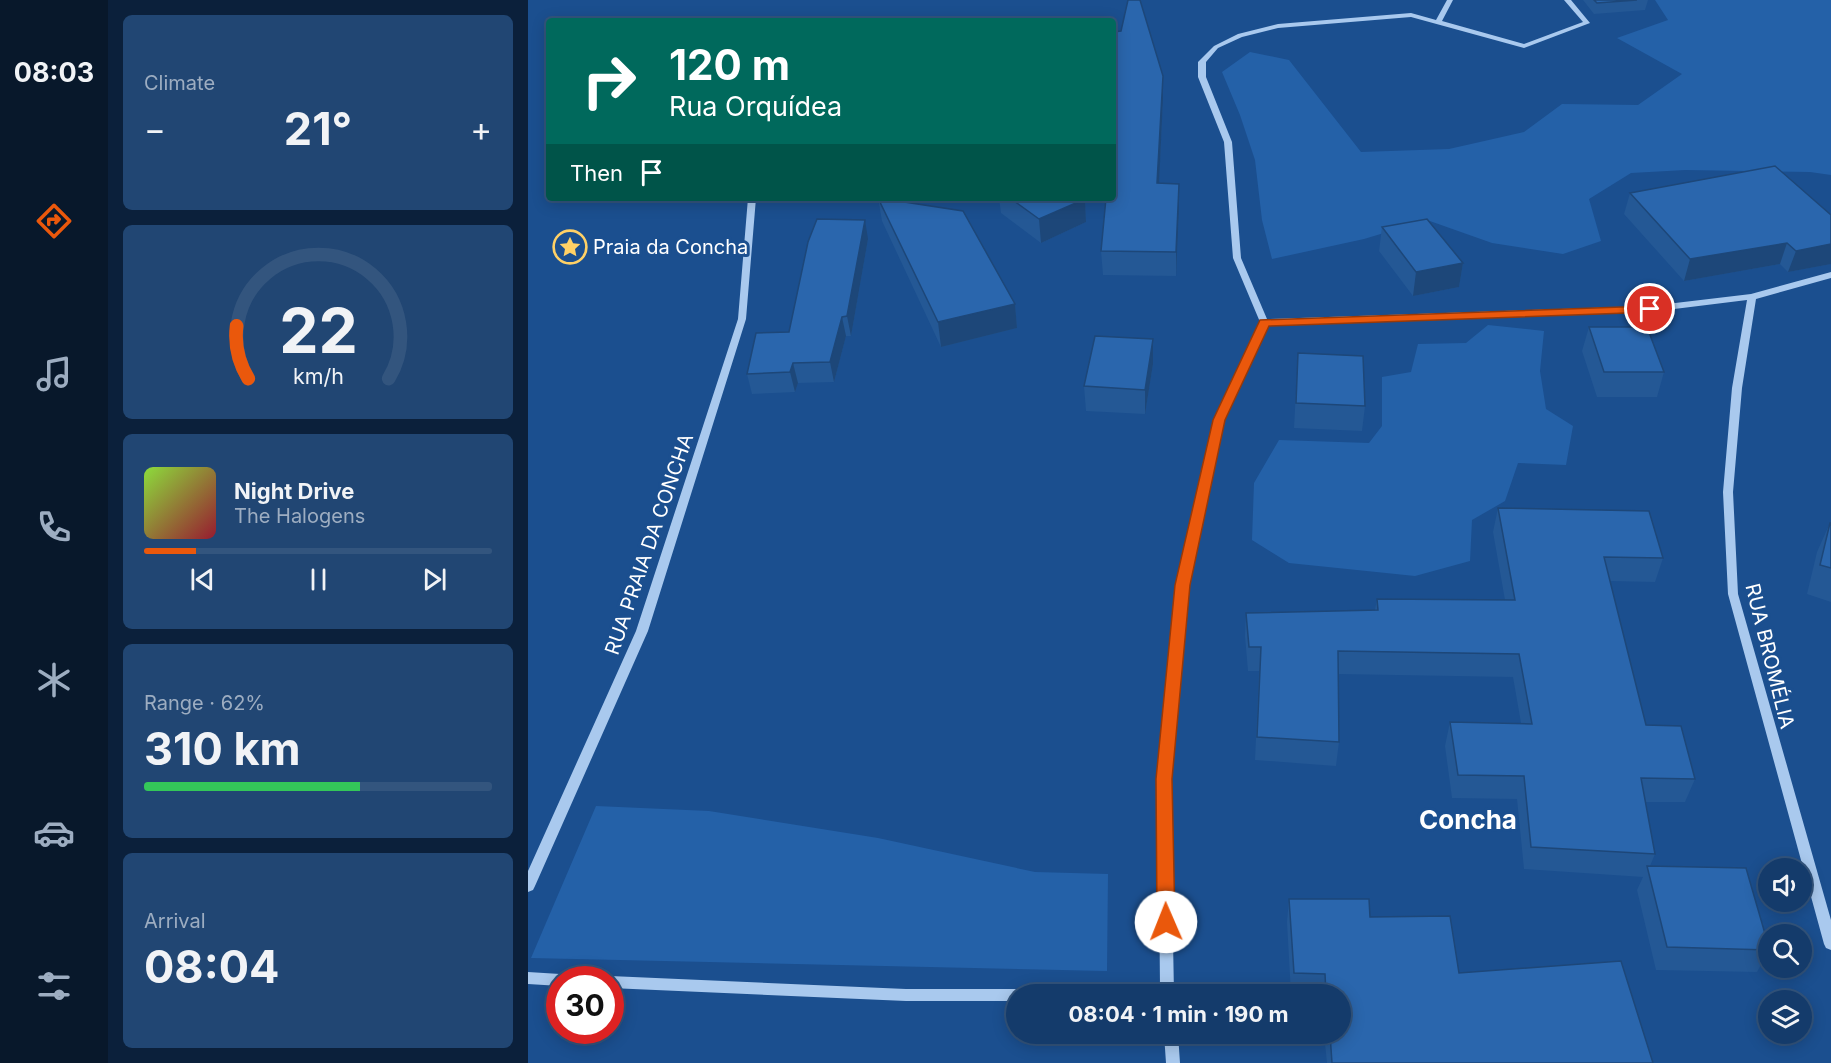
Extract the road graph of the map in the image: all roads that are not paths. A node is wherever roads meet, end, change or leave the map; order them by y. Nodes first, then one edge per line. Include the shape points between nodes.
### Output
1 (1450, 0) edge
2 (1567, 0) edge
3 (1439, 21) junction
4 (752, 201) edge
5 (1831, 275) edge
6 (1752, 297) junction
7 (1264, 322) junction
8 (528, 886) edge
9 (1831, 944) edge
10 (528, 978) edge
11 (546, 979) edge
12 (624, 983) edge
13 (1167, 984) edge
14 (1006, 995) edge
15 (1172, 1044) edge
16 (1173, 1063) edge

1 - 3 street
2 - 3 street via 1587,22 1524,46
3 - 7 street via 1411,15 1278,26 1240,35 1216,47 1202,62 1202,77 1228,142 1237,258
4 - 8 street, RUA PRAIA DA CONCHA via 742,319 642,631
5 - 6 street
6 - 7 street via 1650,309
6 - 9 street, RUA BROMÉLIA via 1737,388 1728,492 1733,594
7 - 13 street via 1219,420 1182,585 1164,779
10 - 11 street
12 - 14 street via 906,995
15 - 16 street

